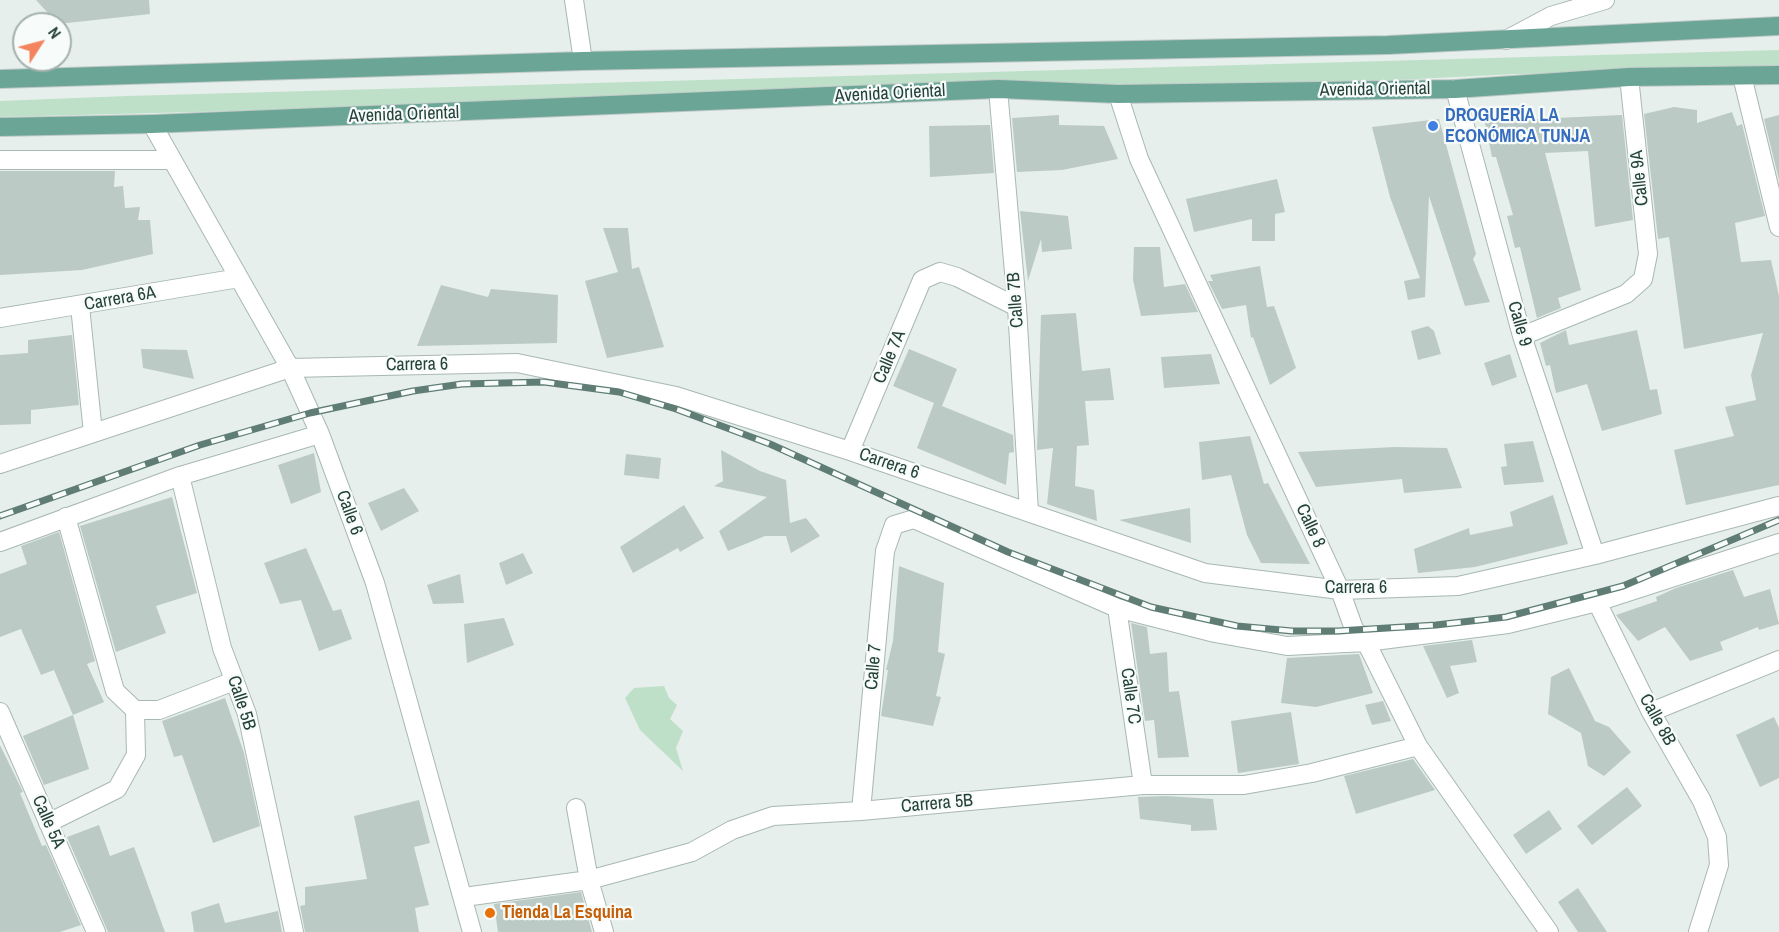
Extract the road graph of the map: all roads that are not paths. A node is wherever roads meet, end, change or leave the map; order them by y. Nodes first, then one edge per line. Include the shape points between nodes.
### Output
1 (574, 0) edge
2 (1605, 0) edge
3 (1779, 26) edge
4 (1506, 40) junction
5 (583, 61) junction
6 (1779, 75) edge
7 (1742, 76) junction
8 (1629, 77) junction
9 (0, 79) edge
10 (998, 89) junction
11 (1455, 89) junction
12 (1118, 94) junction
13 (152, 124) junction
14 (0, 127) edge
15 (0, 160) edge
16 (172, 160) junction
17 (1779, 227) edge
18 (239, 278) junction
19 (80, 306) junction
20 (1017, 307) junction
21 (0, 318) edge
22 (1522, 336) junction
23 (290, 368) junction
24 (93, 433) junction
25 (320, 434) junction
26 (850, 451) junction
27 (0, 464) edge
28 (180, 476) junction
29 (1779, 506) edge
30 (1029, 512) junction
31 (66, 517) junction
32 (0, 542) edge
33 (1779, 543) edge
34 (1595, 555) junction
35 (1340, 591) junction
36 (1597, 602) junction
37 (1117, 608) junction
38 (1366, 642) junction
39 (1779, 660) edge
40 (234, 681) junction
41 (135, 710) junction
42 (0, 712) edge
43 (1651, 712) junction
44 (1418, 746) junction
45 (1143, 785) junction
46 (576, 808) dead end
47 (861, 811) junction
48 (48, 823) junction
49 (589, 880) junction
50 (464, 897) junction
51 (96, 932) edge
52 (294, 932) edge
53 (472, 932) edge
54 (604, 932) edge
55 (1549, 932) edge
56 (1698, 932) edge

1 - 5 street
2 - 4 street via 1551,16
3 - 4 main road, Avenida Oriental
4 - 5 main road, Avenida Oriental
5 - 9 main road, Avenida Oriental
6 - 7 main road, Avenida Oriental
7 - 8 main road, Avenida Oriental
7 - 17 street
8 - 11 main road, Avenida Oriental
8 - 22 street, Calle 9A via 1648,254 1643,279 1626,294
10 - 12 main road, Avenida Oriental
10 - 13 main road, Avenida Oriental
10 - 20 street, Calle 7B
11 - 12 main road, Avenida Oriental
11 - 22 street, Calle 9
12 - 35 street, Calle 8 via 1139,159
13 - 14 main road, Avenida Oriental
13 - 16 street, Calle 6
15 - 16 street
16 - 18 street, Calle 6
18 - 19 street, Carrera 6A
18 - 23 street, Calle 6
19 - 21 street, Carrera 6A
19 - 24 street
20 - 26 street, Calle 7A via 940,272 922,280
20 - 30 street, Calle 7B
22 - 34 street, Calle 9
23 - 24 street, Carrera 6
23 - 25 street, Calle 6
23 - 26 street, Carrera 6 via 517,363 676,396
24 - 27 street, Carrera 6
25 - 28 street
25 - 50 street, Calle 6 via 375,583
26 - 30 street, Carrera 6
28 - 31 street
28 - 40 street, Calle 5B via 222,648
29 - 34 street, Carrera 6
30 - 35 street, Carrera 6 via 1205,573
31 - 32 street
31 - 41 street via 115,691
33 - 36 street
34 - 35 street, Carrera 6 via 1458,586
35 - 38 street, Calle 8 via 1354,629
36 - 38 street via 1508,624
36 - 43 street, Calle 8B
37 - 38 street via 1215,633 1287,646
37 - 45 street, Calle 7C
37 - 47 street, Calle 7 via 914,519 894,525 885,551
38 - 44 street, Calle 8
39 - 43 street
40 - 41 street via 159,710
40 - 52 street, Calle 5B via 247,714
41 - 48 street via 136,755 117,789
42 - 48 street, Calle 5A
43 - 56 street, Calle 8B via 1718,837 1719,865
44 - 45 street, Carrera 5B via 1312,773 1244,785
44 - 55 street, Calle 8
45 - 47 street, Carrera 5B
46 - 49 street
47 - 49 street, Carrera 5B via 773,816 732,830 692,852
48 - 51 street, Calle 5A
49 - 50 street, Carrera 5B
49 - 54 street
50 - 53 street, Calle 6

